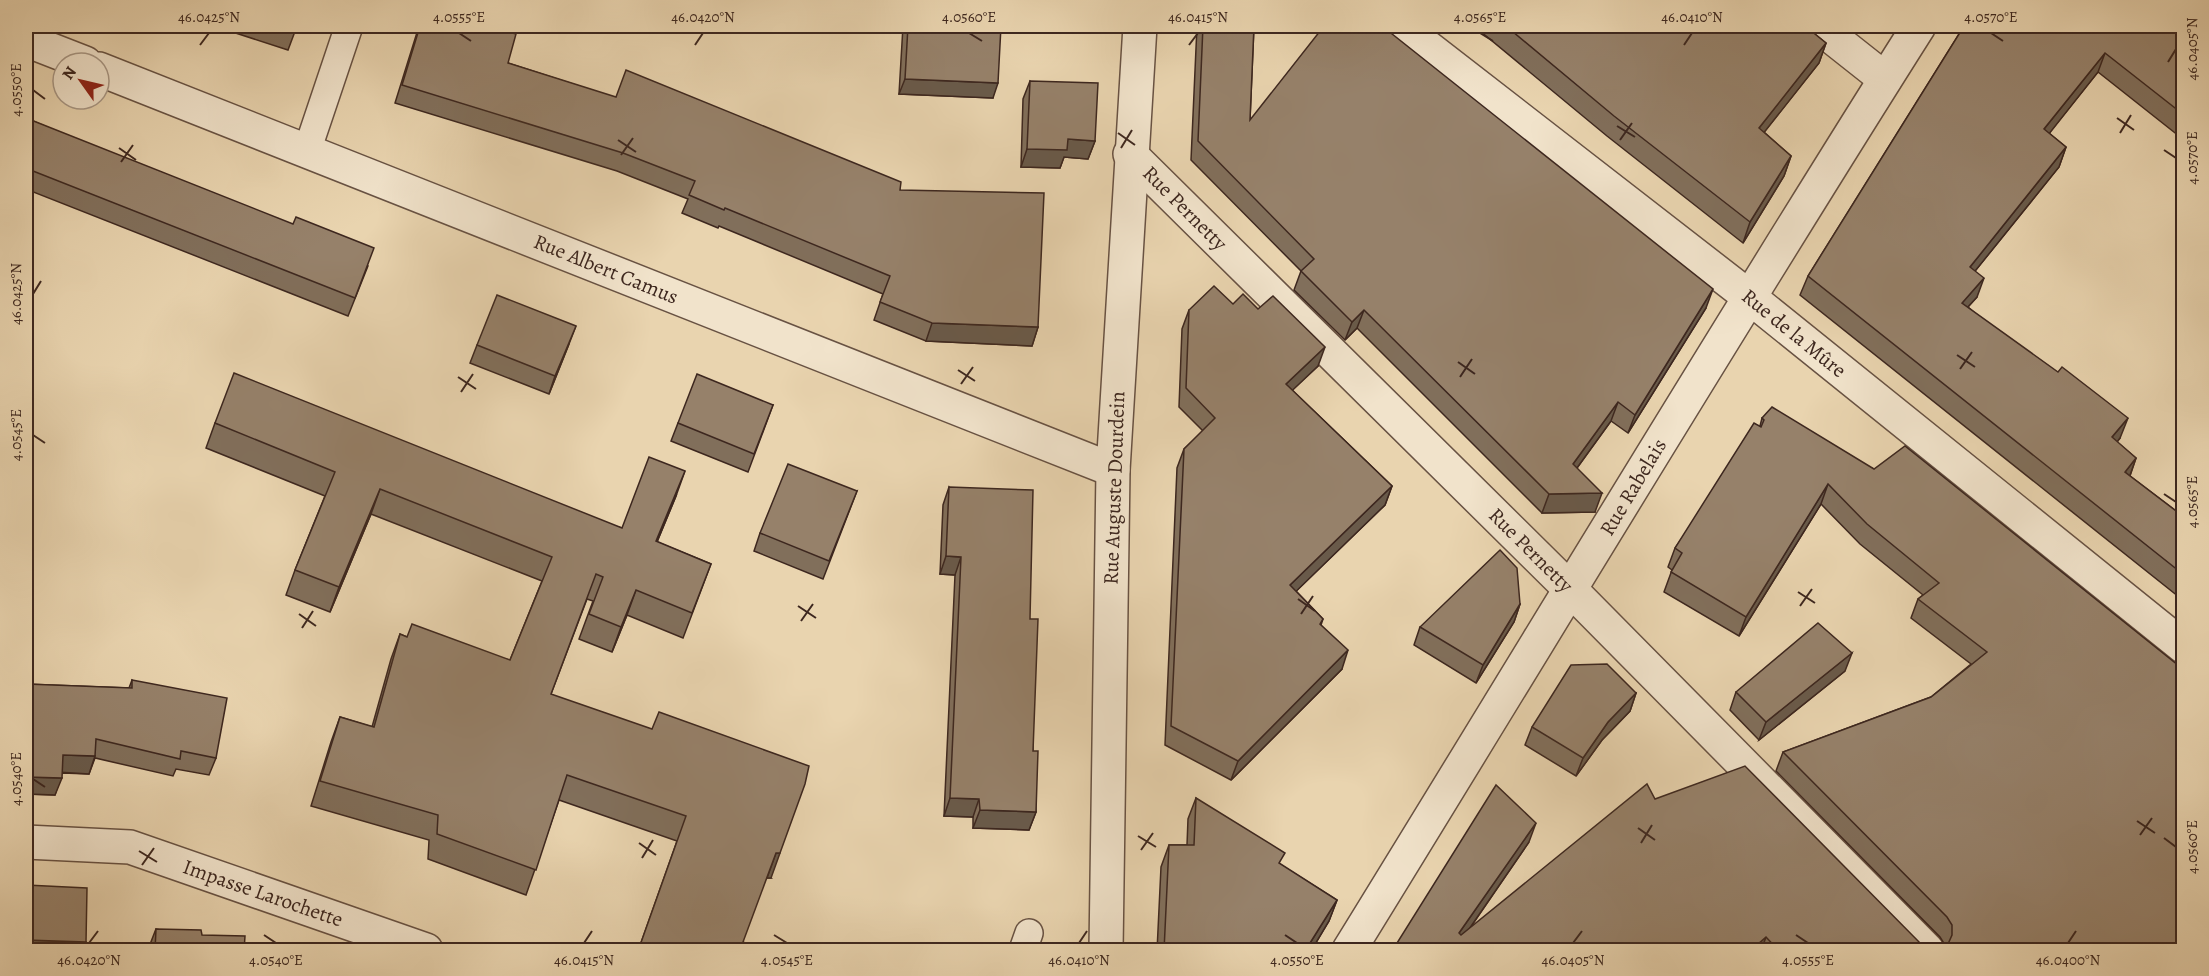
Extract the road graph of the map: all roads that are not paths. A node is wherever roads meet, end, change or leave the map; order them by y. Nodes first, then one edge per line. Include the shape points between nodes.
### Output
1 (349, 26) edge
2 (1140, 26) edge
3 (1400, 26) edge
4 (1818, 26) edge
5 (1919, 26) edge
6 (26, 39) edge
7 (56, 51) edge
8 (111, 74) edge
9 (1885, 79) junction
10 (307, 151) junction
11 (1130, 154) junction
12 (1748, 296) junction
13 (1113, 470) junction
14 (1571, 590) junction
15 (2184, 647) edge
16 (26, 842) edge
17 (426, 951) edge
18 (1106, 951) edge
19 (1348, 951) edge
20 (1927, 951) edge

1 - 10 lane
2 - 11 street, Rue Auguste Dourdein
3 - 12 street, Rue de la Mûre
4 - 9 street
5 - 9 street, Rue Rabelais
6 - 7 street
8 - 10 street, Rue Albert Camus
9 - 12 street, Rue Rabelais
10 - 13 street, Rue Albert Camus
11 - 13 street, Rue Auguste Dourdein
11 - 14 street, Rue Pernetty
12 - 14 street, Rue Rabelais
12 - 15 street, Rue de la Mûre
13 - 18 street, Rue Auguste Dourdein
14 - 19 street, Rue Rabelais
14 - 20 street, Rue Pernetty
16 - 17 street, Impasse Larochette via 130,847

